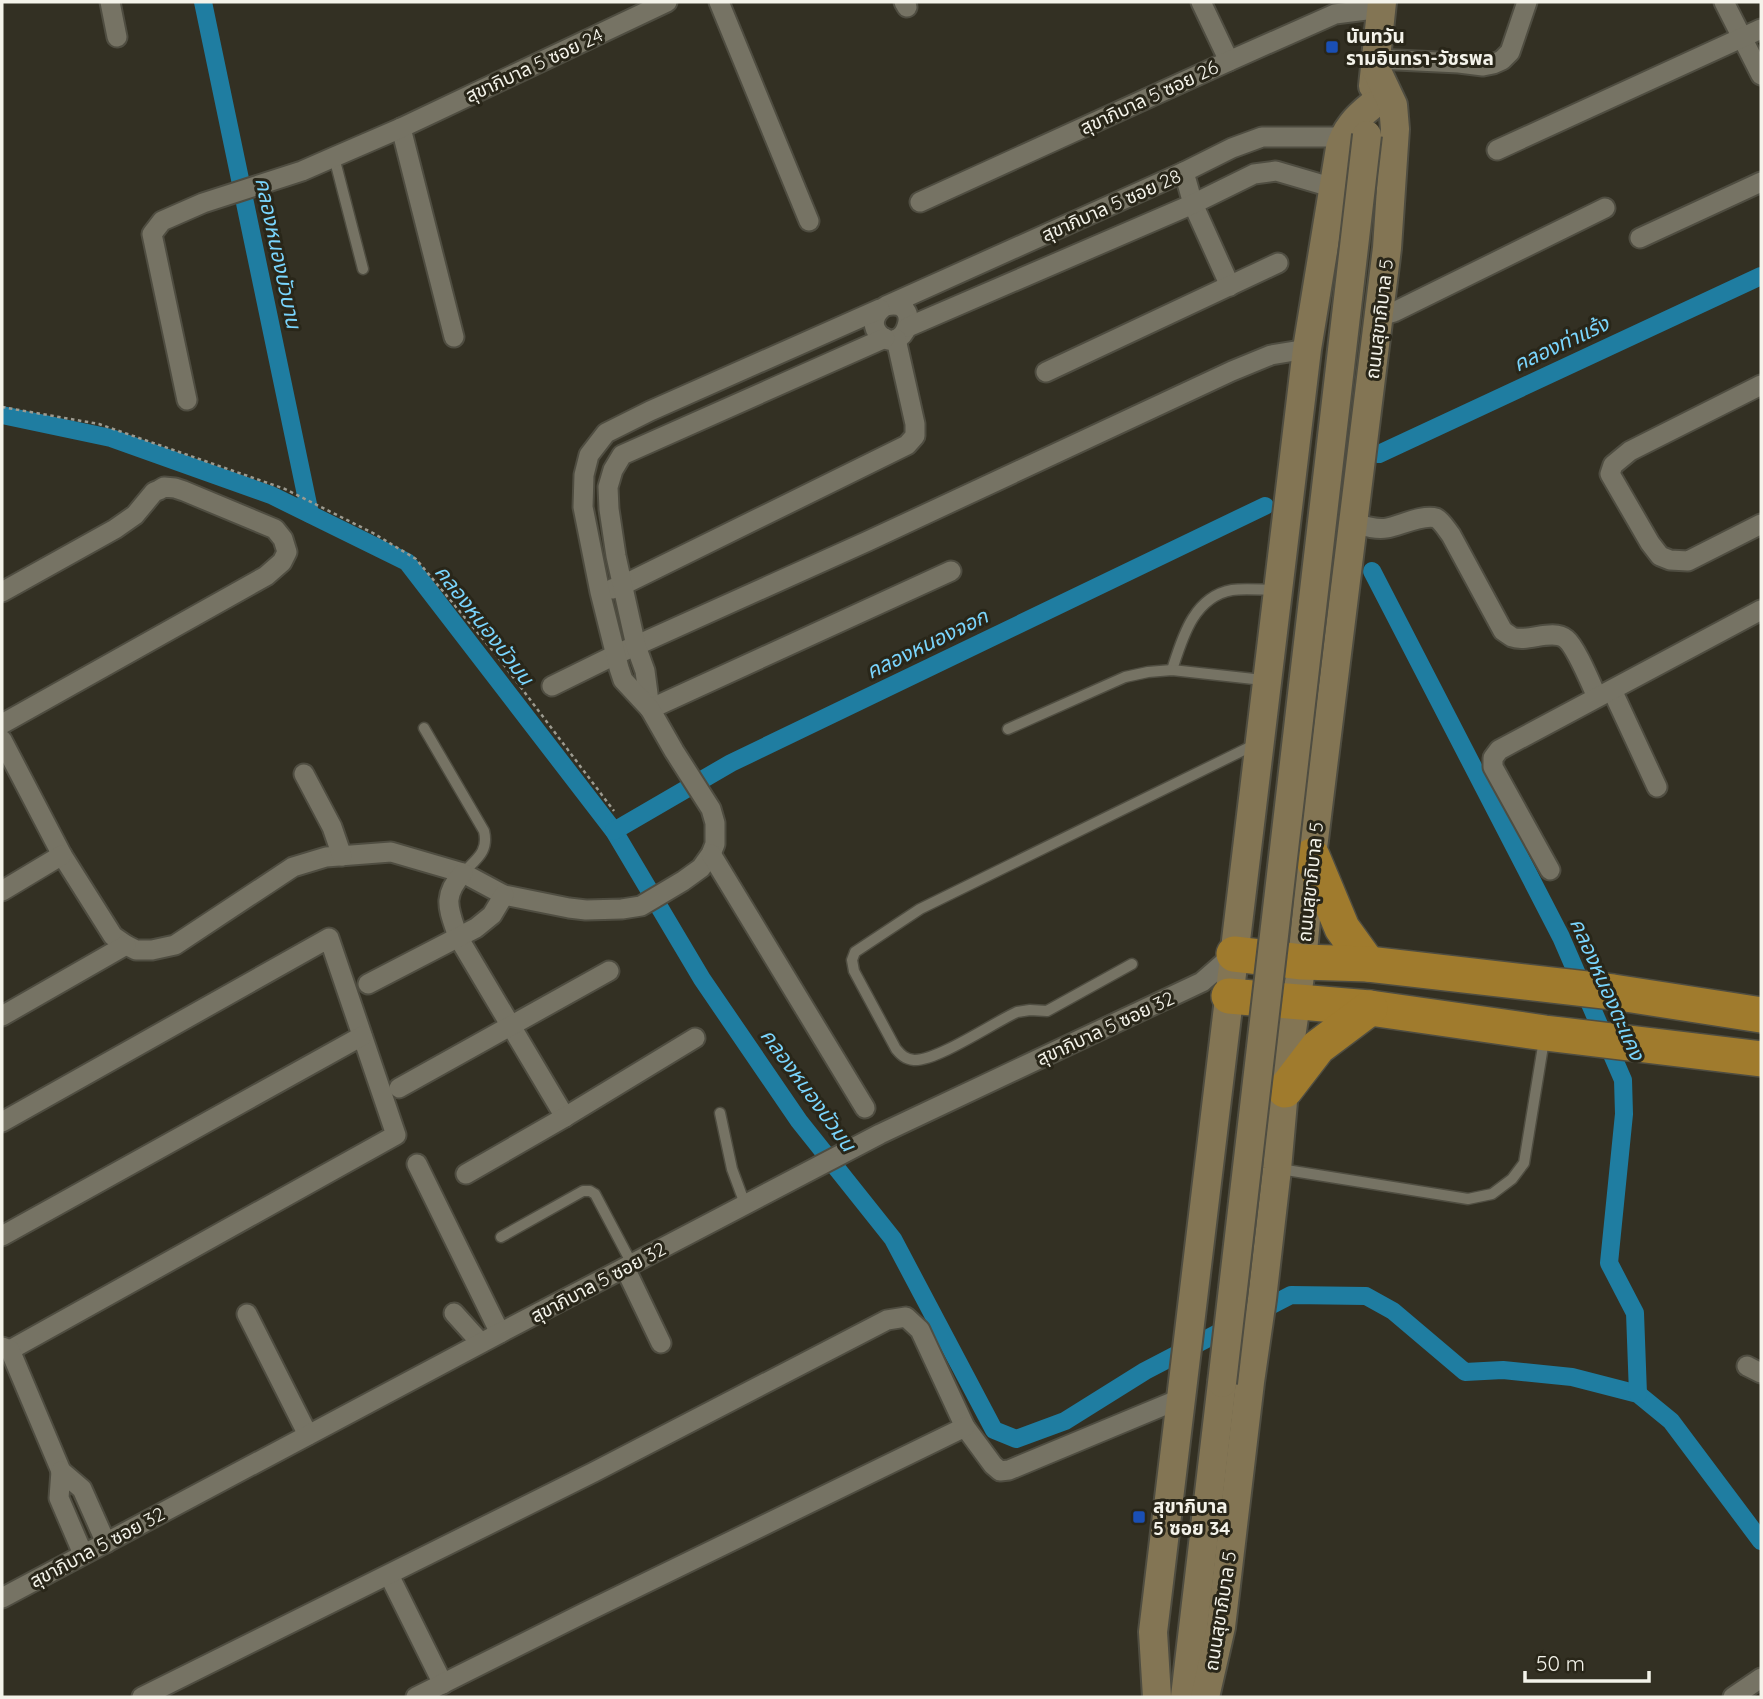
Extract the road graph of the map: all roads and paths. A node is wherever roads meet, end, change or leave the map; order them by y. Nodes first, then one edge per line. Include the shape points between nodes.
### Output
1 (110, 2) edge
2 (667, 2) edge
3 (719, 2) edge
4 (1201, 2) edge
5 (1527, 2) edge
6 (1724, 2) edge
7 (1382, 5) edge
8 (1761, 29) edge
9 (117, 37) dead end
10 (1743, 37) junction
11 (1229, 61) junction
12 (1376, 64) junction
13 (1761, 75) edge
14 (401, 128) junction
15 (1355, 136) junction
16 (1497, 150) dead end
17 (334, 157) junction
18 (1184, 172) junction
19 (1761, 182) edge
20 (1334, 188) junction
21 (920, 202) dead end
22 (1193, 204) junction
23 (1605, 208) dead end
24 (808, 221) dead end
25 (1640, 238) dead end
26 (1278, 263) dead end
27 (363, 269) dead end
28 (1230, 286) junction
29 (883, 308) junction
30 (1379, 316) junction
31 (896, 335) junction
32 (454, 337) dead end
33 (1307, 349) junction
34 (1046, 372) dead end
35 (1761, 385) edge
36 (187, 400) dead end
37 (2, 407) edge
38 (650, 411) junction
39 (664, 435) junction
40 (1354, 523) junction
41 (1761, 524) edge
42 (951, 571) dead end
43 (623, 585) junction
44 (1278, 590) junction
45 (2, 592) edge
46 (600, 592) junction
47 (1761, 610) edge
48 (636, 646) junction
49 (615, 655) junction
50 (1172, 670) junction
51 (645, 671) junction
52 (623, 680) junction
53 (1268, 680) junction
54 (552, 686) dead end
55 (1604, 694) junction
56 (650, 709) junction
57 (2, 724) edge
58 (424, 728) dead end
59 (1008, 729) dead end
60 (2, 740) edge
61 (1260, 742) junction
62 (304, 774) dead end
63 (1657, 787) dead end
64 (614, 811) dead end
65 (711, 854) junction
66 (62, 855) junction
67 (342, 856) junction
68 (1246, 856) junction
69 (1312, 856) junction
70 (1550, 870) dead end
71 (463, 873) junction
72 (2, 891) edge
73 (504, 895) junction
74 (458, 937) junction
75 (125, 945) junction
76 (1234, 954) junction
77 (1302, 962) junction
78 (1132, 964) dead end
79 (1368, 964) junction
80 (608, 971) dead end
81 (1466, 975) junction
82 (368, 984) dead end
83 (1216, 989) junction
84 (1296, 1001) junction
85 (1761, 1006) edge
86 (1713, 1007) junction
87 (1370, 1008) junction
88 (1761, 1015) edge
89 (2, 1016) edge
90 (1460, 1020) junction
91 (511, 1026) junction
92 (1547, 1033) junction
93 (362, 1036) junction
94 (695, 1038) dead end
95 (1721, 1054) junction
96 (1761, 1059) edge
97 (1761, 1066) edge
98 (1219, 1078) junction
99 (1285, 1084) junction
100 (399, 1088) dead end
101 (865, 1108) dead end
102 (720, 1113) dead end
103 (565, 1117) junction
104 (2, 1122) edge
105 (417, 1164) dead end
106 (1276, 1169) junction
107 (466, 1174) dead end
108 (745, 1204) junction
109 (2, 1236) edge
110 (501, 1237) dead end
111 (629, 1266) junction
112 (454, 1313) dead end
113 (247, 1314) dead end
114 (500, 1333) junction
115 (661, 1342) dead end
116 (481, 1343) junction
117 (6, 1348) edge
118 (1183, 1386) junction
119 (965, 1427) junction
120 (309, 1435) junction
121 (61, 1471) junction
122 (106, 1543) junction
123 (83, 1554) junction
124 (389, 1574) junction
125 (2, 1598) edge
126 (1761, 1678) edge
127 (443, 1684) junction
128 (142, 1697) edge
129 (416, 1697) edge
130 (1157, 1697) edge
131 (1185, 1697) edge
132 (1205, 1697) edge
133 (1733, 1697) edge

1 - 9 street
2 - 14 street, สุขาภิบาล 5 ซอย 24
3 - 24 street
4 - 11 street
5 - 12 street via 1510,52 1493,64
6 - 10 street
7 - 11 street, สุขาภิบาล 5 ซอย 26 via 1335,14
7 - 12 main road, ถนนสุขาภิบาล 5
8 - 10 street
10 - 13 street
10 - 16 street
11 - 21 street, สุขาภิบาล 5 ซอย 26
12 - 15 main road, ถนนสุขาภิบาล 5 via 1371,106
12 - 30 main road, ถนนสุขาภิบาล 5 via 1393,106 1395,130
14 - 17 street, สุขาภิบาล 5 ซอย 24
14 - 32 street
15 - 18 street, สุขาภิบาล 5 ซอย 28 via 1262,137
15 - 20 main road, ถนนสุขาภิบาล 5
15 - 131 main road, ถนนสุขาภิบาล 5, bridge
17 - 27 lane
17 - 36 street, สุขาภิบาล 5 ซอย 24 via 202,203 162,221 152,234
18 - 22 street
18 - 29 street, สุขาภิบาล 5 ซอย 28
19 - 25 street
20 - 22 street, สุขาภิบาล 5 ซอย 28 via 1276,171 1254,174
20 - 33 main road, ถนนสุขาภิบาล 5
22 - 28 street
22 - 31 street, สุขาภิบาล 5 ซอย 28
23 - 30 street
26 - 28 street
28 - 34 street
29 - 31 street via 876,316 877,332
29 - 31 street via 896,306 908,316
29 - 38 street, สุขาภิบาล 5 ซอย 28
30 - 40 main road, ถนนสุขาภิบาล 5
31 - 39 street, สุขาภิบาล 5 ซอย 28
31 - 43 street via 915,424 915,436 907,445
33 - 44 main road, ถนนสุขาภิบาล 5
33 - 48 street via 1271,355 1232,370
35 - 41 street via 1630,451 1613,465 1610,474 1650,543 1670,560 1688,561
37 - 64 path via 99,424 285,489 416,559 498,657
38 - 39 street
38 - 46 street, สุขาภิบาล 5 ซอย 28 via 606,433 589,455 583,475 583,507
39 - 43 street, สุขาภิบาล 5 ซอย 28 via 622,455 608,487
40 - 55 street via 1384,529 1436,518 1451,535 1503,631 1520,638 1566,638
40 - 69 main road, ถนนสุขาภิบาล 5
42 - 56 street
43 - 46 street
43 - 48 street, สุขาภิบาล 5 ซอย 28
44 - 50 lane via 1232,590 1213,597 1195,613
44 - 53 main road, ถนนสุขาภิบาล 5
45 - 57 street via 116,529 164,487 275,529 287,552 266,576
46 - 49 street, สุขาภิบาล 5 ซอย 28
47 - 55 street
48 - 49 street
48 - 51 street, สุขาภิบาล 5 ซอย 28
49 - 52 street, สุขาภิบาล 5 ซอย 28
49 - 54 street
50 - 53 lane
50 - 59 lane via 1125,677
51 - 52 street
51 - 56 street, สุขาภิบาล 5 ซอย 28
52 - 56 street
53 - 61 main road, ถนนสุขาภิบาล 5
55 - 63 street
55 - 70 street via 1499,750 1493,758 1493,767
56 - 65 street via 711,809 715,823
58 - 71 lane via 484,831 484,851
60 - 66 street
61 - 68 main road, ถนนสุขาภิบาล 5
61 - 78 lane via 920,909 855,952 852,960 895,1049 914,1060 933,1056 1017,1012 1047,1011
62 - 67 street
65 - 73 street via 684,881 641,906 569,908
65 - 101 street
66 - 72 street
66 - 75 street via 113,936
67 - 71 street via 391,852
67 - 75 street via 293,867 175,945 152,950
68 - 69 main road via 1251,866 1275,877 1302,868
68 - 76 main road, ถนนสุขาภิบาล 5
69 - 77 main road, ถนนสุขาภิบาล 5
69 - 79 highway via 1342,928
71 - 73 street
71 - 74 street via 449,893
73 - 74 street via 492,915
74 - 82 street
74 - 91 street
75 - 89 street
76 - 77 highway
76 - 83 main road, ถนนสุขาภิบาล 5
77 - 79 highway
77 - 84 main road, ถนนสุขาภิบาล 5
79 - 81 highway
80 - 91 street
81 - 86 highway
81 - 90 highway
83 - 84 highway
83 - 98 main road, ถนนสุขาภิบาล 5
83 - 108 street, สุขาภิบาล 5 ซอย 32 via 843,1153
84 - 87 highway
84 - 99 main road, ถนนสุขาภิบาล 5
85 - 86 street
86 - 88 highway
87 - 90 highway
87 - 99 highway via 1318,1047
90 - 92 highway
91 - 100 street
91 - 103 street
92 - 95 highway
92 - 106 lane via 1524,1163 1492,1194 1468,1199
93 - 104 street via 329,938
93 - 109 street
93 - 117 street via 396,1135
94 - 103 street
95 - 96 highway
95 - 97 highway
98 - 99 main road via 1229,1066 1248,1056 1265,1057
98 - 118 main road, ถนนสุขาภิบาล 5
99 - 106 main road, ถนนสุขาภิบาล 5
102 - 108 lane
103 - 107 street
105 - 114 street
106 - 132 main road, ถนนสุขาภิบาล 5 via 1221,1626
108 - 111 street, สุขาภิบาล 5 ซอย 32
110 - 111 lane via 590,1191
111 - 114 street, สุขาภิบาล 5 ซอย 32
111 - 115 street
112 - 116 street
113 - 120 street
114 - 116 street, สุขาภิบาล 5 ซอย 32
116 - 120 street, สุขาภิบาล 5 ซอย 32
117 - 121 street
118 - 119 street via 1004,1472 996,1469
118 - 130 main road, ถนนสุขาภิบาล 5 via 1153,1632
119 - 124 street via 920,1330 906,1317 887,1320
119 - 127 street
120 - 122 street, สุขาภิบาล 5 ซอย 32
121 - 122 street via 82,1489
121 - 123 street via 59,1498
122 - 123 street, สุขาภิบาล 5 ซอย 32
123 - 125 street, สุขาภิบาล 5 ซอย 32
124 - 127 street
124 - 128 street
126 - 133 street
127 - 129 street

